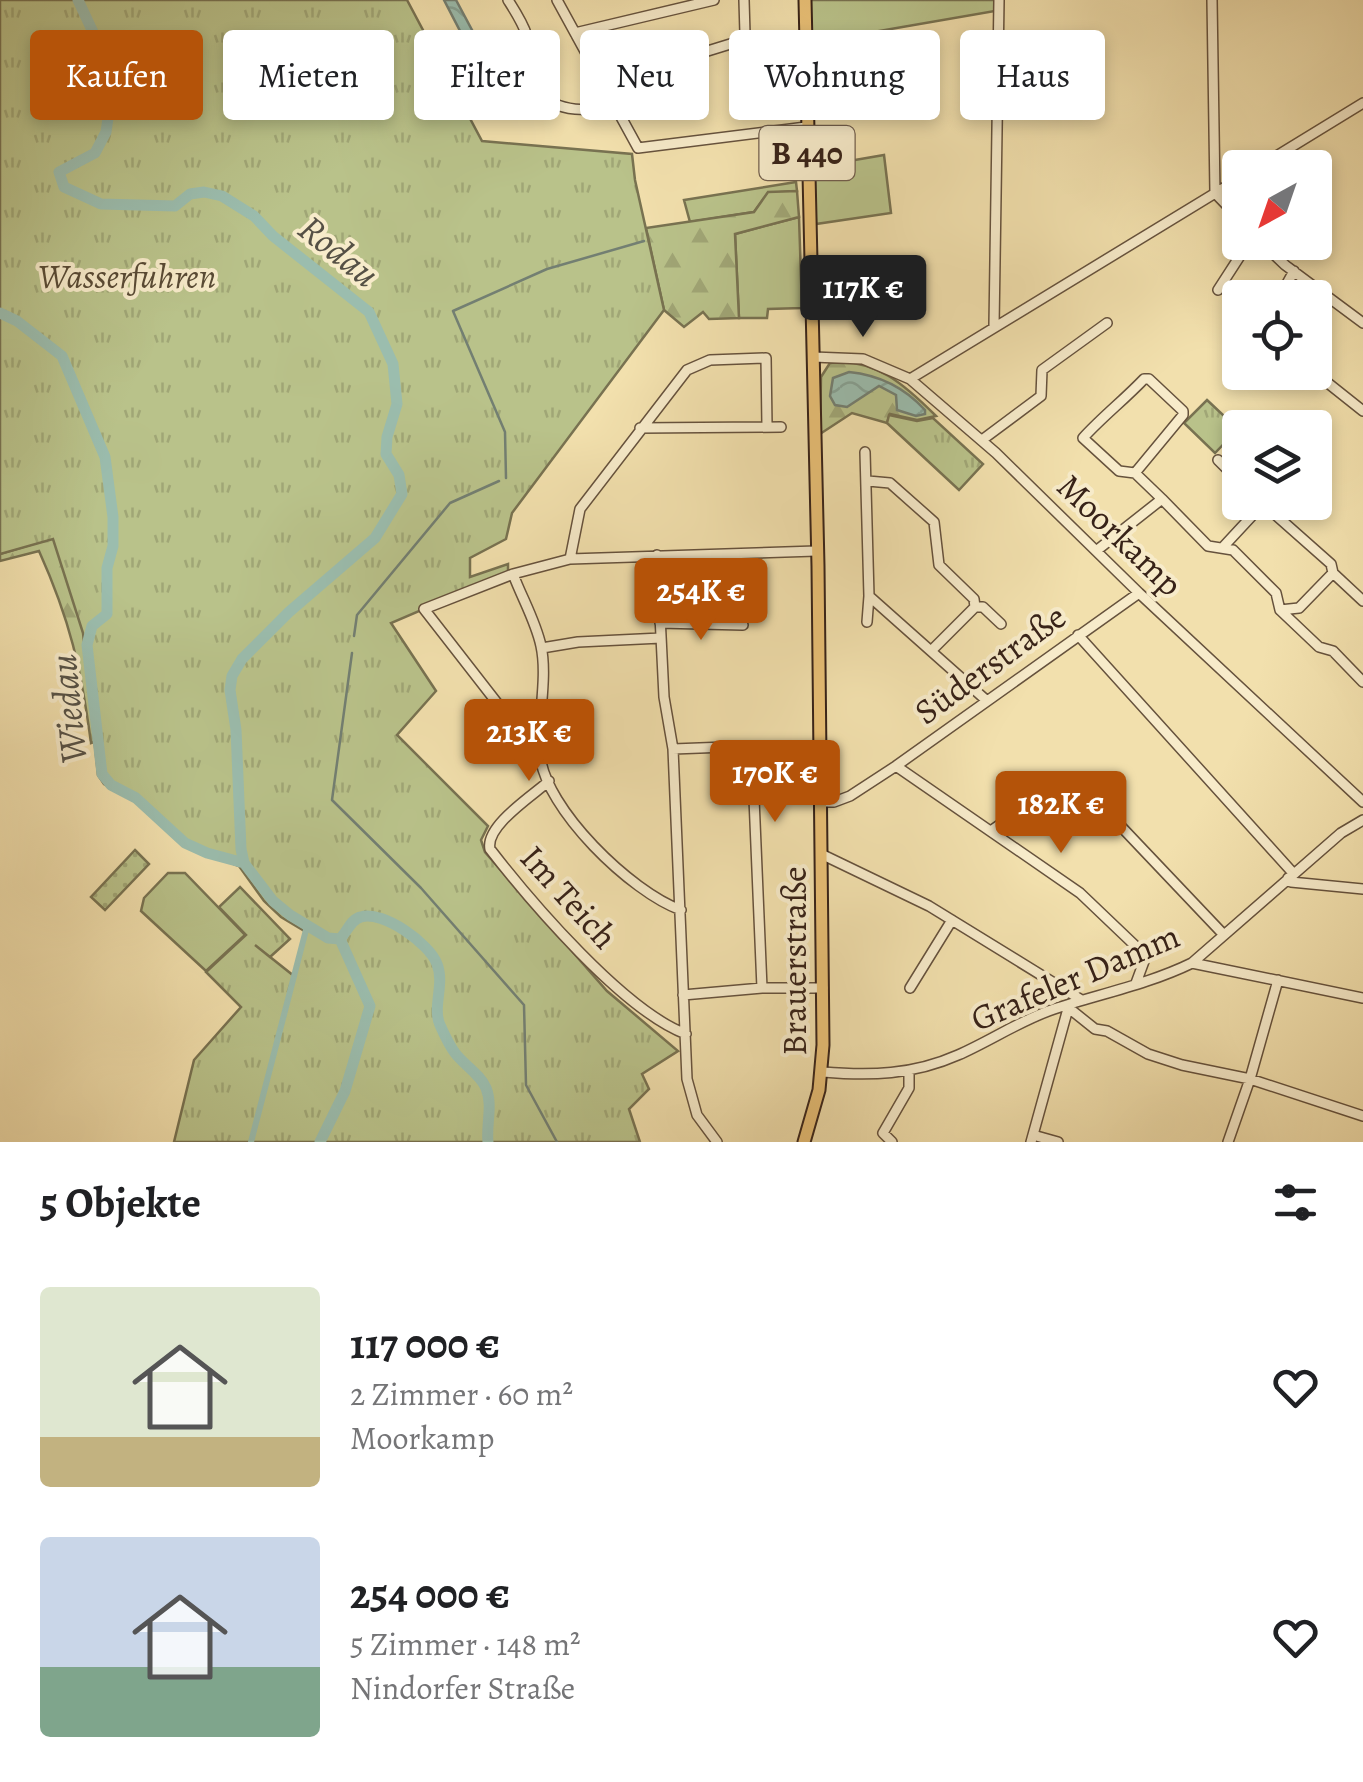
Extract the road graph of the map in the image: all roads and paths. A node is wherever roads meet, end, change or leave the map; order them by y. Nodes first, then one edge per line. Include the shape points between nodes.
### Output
1 (508, 0) edge
2 (557, 0) edge
3 (714, 0) edge
4 (744, 0) edge
5 (805, 0) edge
6 (1000, 0) edge
7 (1212, 0) edge
8 (575, 33) junction
9 (580, 42) edge
10 (709, 51) edge
11 (1363, 103) edge
12 (580, 110) edge
13 (623, 120) edge
14 (806, 127) junction
15 (1286, 150) edge
16 (1222, 190) edge
17 (1215, 194) junction
18 (1222, 201) edge
19 (1238, 260) edge
20 (1281, 260) edge
21 (1294, 271) junction
22 (1289, 280) edge
23 (1218, 290) dead end
24 (1107, 323) dead end
25 (1363, 324) edge
26 (994, 326) junction
27 (813, 356) junction
28 (910, 379) junction
29 (1332, 387) edge
30 (1363, 414) edge
31 (1178, 421) junction
32 (768, 426) junction
33 (782, 427) dead end
34 (640, 428) junction
35 (1187, 430) dead end
36 (982, 440) junction
37 (865, 452) dead end
38 (1218, 460) dead end
39 (1222, 464) edge
40 (1135, 473) junction
41 (868, 480) junction
42 (1162, 500) junction
43 (1247, 520) edge
44 (1281, 520) edge
45 (1224, 546) junction
46 (1096, 550) junction
47 (816, 551) junction
48 (657, 556) junction
49 (570, 559) junction
50 (1333, 573) junction
51 (513, 574) junction
52 (1139, 592) junction
53 (869, 596) junction
54 (1363, 601) edge
55 (974, 607) junction
56 (1280, 610) junction
57 (866, 622) dead end
58 (660, 623) junction
59 (1001, 624) dead end
60 (743, 625) dead end
61 (1078, 635) junction
62 (660, 638) junction
63 (542, 648) junction
64 (932, 650) junction
65 (1363, 682) edge
66 (986, 700) junction
67 (673, 749) junction
68 (540, 758) junction
69 (896, 766) junction
70 (549, 782) junction
71 (820, 802) junction
72 (1363, 802) edge
73 (1363, 820) edge
74 (991, 831) junction
75 (821, 854) junction
76 (1290, 876) junction
77 (1363, 889) edge
78 (681, 910) junction
79 (952, 920) junction
80 (1224, 935) junction
81 (1146, 956) junction
82 (1192, 963) junction
83 (1165, 975) junction
84 (1278, 980) junction
85 (1136, 983) junction
86 (762, 988) junction
87 (823, 988) junction
88 (910, 988) dead end
89 (1060, 990) junction
90 (683, 995) junction
91 (1363, 998) edge
92 (1081, 1000) junction
93 (1066, 1007) junction
94 (686, 1034) junction
95 (909, 1070) junction
96 (822, 1072) junction
97 (1250, 1080) junction
98 (1363, 1116) edge
99 (1032, 1138) edge
100 (717, 1142) edge
101 (804, 1142) edge
102 (892, 1142) edge
103 (1058, 1142) edge
104 (1228, 1142) edge

1 - 12 street via 528,37 540,90
2 - 8 street
3 - 8 street
4 - 10 street via 745,34
5 - 14 main road, B 440
6 - 26 street
7 - 17 street
8 - 9 street
11 - 15 street
13 - 14 street via 635,146 645,148
14 - 27 main road, B 440
16 - 17 street
17 - 18 street
17 - 26 street
19 - 23 street
20 - 21 street
21 - 22 street
21 - 25 street
24 - 36 street via 1042,370 1041,396
26 - 28 street
27 - 28 street, Moorkamp via 863,359
27 - 47 main road, Brauerstraße / B 440
28 - 36 street, Moorkamp
29 - 30 street
31 - 35 street
31 - 40 street
31 - 40 street via 1183,411 1144,380 1082,438 1119,470
32 - 33 street
32 - 34 street
32 - 34 street via 766,358 697,364
34 - 49 street via 580,509
36 - 46 street, Moorkamp
37 - 41 street
38 - 39 street
40 - 42 street
41 - 53 street
41 - 55 street via 890,483 934,522 938,565 974,599
42 - 45 street via 1208,546
42 - 46 street
43 - 45 street
44 - 50 street
45 - 56 street via 1276,593
46 - 52 street, Moorkamp
47 - 48 street
47 - 71 main road, Brauerstraße / B 440
48 - 49 street
48 - 58 street
49 - 51 street
50 - 54 street
50 - 56 street via 1299,608
51 - 63 street
51 - 68 street via 424,609
52 - 61 street, Süderstraße
52 - 72 street, Moorkamp
53 - 57 street
53 - 64 street
55 - 59 street
55 - 64 street
56 - 65 street
58 - 60 street
58 - 62 street
61 - 66 street, Süderstraße
61 - 76 street
62 - 63 street
62 - 67 street
63 - 68 street
64 - 66 street
66 - 69 street, Süderstraße
67 - 78 street
67 - 86 street via 752,751
68 - 70 street
69 - 71 street, Süderstraße via 850,796
69 - 74 street
70 - 78 street via 569,820 610,860
70 - 94 street, Im Teich via 494,829 490,849 604,977
71 - 75 main road, Brauerstraße / B 440
73 - 76 street, Grafeler Damm
74 - 80 street via 1065,778 1075,778
74 - 81 street via 1080,893
75 - 79 street
75 - 87 main road, Brauerstraße / B 440
76 - 77 street via 1291,882
76 - 80 street, Grafeler Damm
78 - 90 street
79 - 88 street
79 - 89 street
80 - 82 street, Grafeler Damm
81 - 83 street
81 - 85 street
82 - 83 street, Grafeler Damm
82 - 84 street
83 - 85 street, Grafeler Damm
84 - 91 street
84 - 97 street
85 - 92 street, Grafeler Damm
86 - 87 street
86 - 90 street
87 - 96 main road, Brauerstraße / B 440
89 - 92 street
89 - 93 street
90 - 94 street
92 - 93 street, Grafeler Damm
93 - 95 street, Grafeler Damm
93 - 97 street via 1148,1054
93 - 99 street
94 - 100 street via 690,1093
95 - 96 street, Grafeler Damm
95 - 102 street via 909,1088 884,1134
96 - 101 main road, Brauerstraße / B 440
97 - 98 street
97 - 104 street
99 - 103 street

